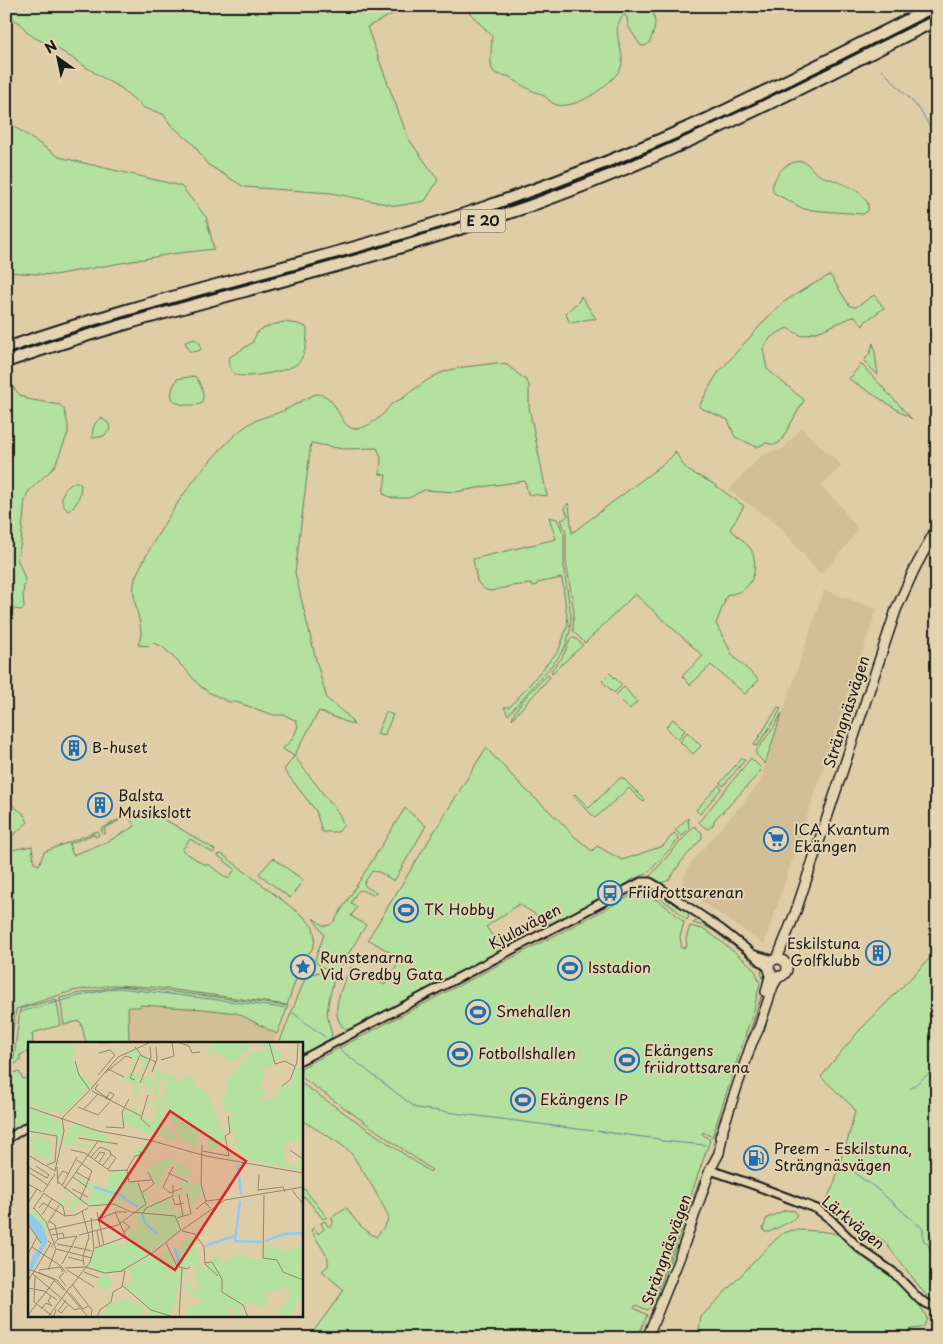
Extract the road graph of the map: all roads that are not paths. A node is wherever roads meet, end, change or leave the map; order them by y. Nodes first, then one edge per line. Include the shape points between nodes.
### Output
1 (935, 6) edge
2 (937, 20) edge
3 (6, 348) edge
4 (6, 362) edge
5 (937, 527) edge
6 (754, 955) junction
7 (778, 960) junction
8 (773, 973) junction
9 (302, 1059) edge
10 (28, 1126) edge
11 (6, 1140) edge
12 (710, 1170) junction
13 (937, 1305) edge
14 (646, 1338) edge

1 - 3 highway, E 20 via 708,118 550,184 394,236 116,312
2 - 4 highway, E 20 via 733,122 507,214 393,250 146,318
5 - 7 main road, Strängnäsvägen via 896,610
6 - 7 street, Kjulavägen
6 - 8 street, Kjulavägen
6 - 9 street, Kjulavägen via 667,892 650,882 640,882
7 - 8 main road via 771,963
7 - 8 main road via 786,965 786,970 784,974
8 - 12 main road, Strängnäsvägen via 754,1026 720,1148
10 - 11 street
12 - 13 street, Lärkvägen via 816,1209 859,1248 893,1272 920,1300
12 - 14 main road, Strängnäsvägen via 679,1259

